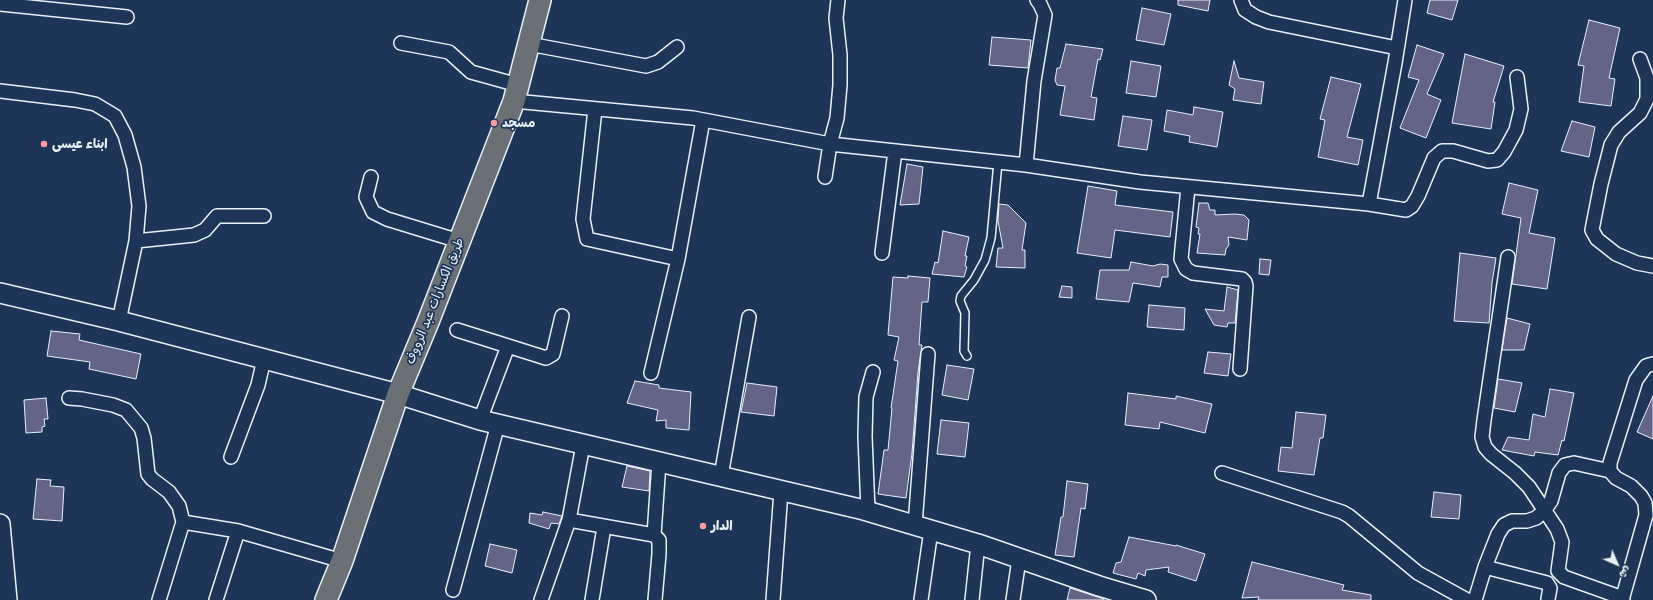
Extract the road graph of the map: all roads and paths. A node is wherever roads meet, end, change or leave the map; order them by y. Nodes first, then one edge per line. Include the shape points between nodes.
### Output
1 (540, 0) edge
2 (838, 0) edge
3 (1037, 0) edge
4 (1241, 0) edge
5 (1405, 0) edge
6 (0, 4) edge
7 (127, 17) dead end
8 (400, 42) dead end
9 (529, 44) junction
10 (677, 47) dead end
11 (1398, 48) junction
12 (1640, 59) dead end
13 (1517, 77) dead end
14 (0, 91) edge
15 (516, 93) junction
16 (595, 109) junction
17 (703, 120) junction
18 (830, 144) junction
19 (895, 151) junction
20 (998, 162) junction
21 (1026, 165) junction
22 (371, 177) dead end
23 (825, 177) dead end
24 (1188, 187) junction
25 (1369, 204) junction
26 (264, 216) dead end
27 (136, 241) junction
28 (459, 241) junction
29 (882, 253) dead end
30 (1508, 257) dead end
31 (678, 259) junction
32 (1653, 266) edge
33 (0, 293) edge
34 (562, 316) dead end
35 (749, 317) dead end
36 (119, 320) junction
37 (457, 330) dead end
38 (508, 346) junction
39 (928, 354) dead end
40 (966, 356) dead end
41 (264, 359) junction
42 (1653, 364) edge
43 (1240, 369) dead end
44 (873, 372) dead end
45 (651, 374) dead end
46 (398, 394) junction
47 (69, 398) dead end
48 (489, 422) junction
49 (583, 445) junction
50 (231, 457) dead end
51 (659, 462) junction
52 (1610, 471) junction
53 (1222, 473) dead end
54 (721, 476) junction
55 (781, 491) junction
56 (868, 511) junction
57 (1544, 511) junction
58 (570, 520) junction
59 (183, 522) junction
60 (604, 527) junction
61 (923, 528) junction
62 (238, 531) junction
63 (0, 534) edge
64 (654, 535) junction
65 (978, 544) junction
66 (1019, 559) junction
67 (342, 561) junction
68 (1485, 567) junction
69 (453, 590) dead end
70 (1623, 599) edge
71 (7, 600) edge
72 (159, 600) edge
73 (216, 600) edge
74 (326, 600) edge
75 (541, 600) edge
76 (592, 600) edge
77 (655, 600) edge
78 (773, 600) edge
79 (922, 600) edge
80 (972, 600) edge
81 (1013, 600) edge
82 (1143, 600) edge
83 (1467, 600) edge
84 (1475, 600) edge
85 (1548, 600) edge

1 - 9 main road, طريق الكسارات عبد الرووف
2 - 18 street via 836,18 840,85 837,118
3 - 21 street via 1045,16 1034,81
4 - 11 street via 1245,10 1268,22
5 - 11 street
6 - 7 street
8 - 15 street via 449,52 471,72
9 - 10 street via 646,66 658,62
9 - 15 main road, طريق الكسارات عبد الرووف
11 - 25 street
12 - 32 street via 1647,78 1647,99 1640,113 1619,132 1611,145 1592,230 1597,239 1616,254 1637,263
13 - 25 street via 1521,109 1516,130 1497,160 1488,161 1453,151 1442,151 1434,158 1412,206 1406,210
14 - 27 street via 95,104 115,116 134,167 139,206
15 - 16 street
15 - 28 main road, طريق الكسارات عبد الرووف
16 - 17 street
16 - 31 street via 583,219 587,239
17 - 18 street
17 - 31 street
18 - 19 street
18 - 23 street
19 - 20 street
19 - 29 street
20 - 21 street
20 - 40 lane via 991,238 985,260 960,301 965,313
21 - 24 street
22 - 28 street via 366,197 373,212 387,219
24 - 25 street
24 - 43 street via 1181,259 1186,269 1193,273 1242,279 1245,282
26 - 27 street via 217,216 204,230 194,235
27 - 36 street
28 - 46 main road, طريق الكسارات عبد الرووف
30 - 57 street via 1482,438 1491,454 1529,487
31 - 45 street
33 - 36 street
34 - 38 street via 553,354 550,357
35 - 54 street
36 - 41 street
37 - 38 street
38 - 48 street
39 - 61 street
41 - 46 street
41 - 50 street via 258,385
42 - 52 street via 1646,366 1636,380 1610,463
44 - 56 street via 866,397
46 - 48 street
46 - 67 main road, طريق الكسارات عبد الرووف
47 - 59 street via 126,410 141,428 148,474 169,492 179,506
48 - 49 street
48 - 69 street
49 - 51 street
49 - 58 street
51 - 54 street
51 - 64 street
52 - 57 street via 1574,463 1566,465 1559,473 1551,501
52 - 70 street via 1616,478 1631,486 1645,503 1646,515
53 - 83 street via 1346,514 1418,573
54 - 55 street
55 - 56 street
55 - 78 street
56 - 61 street
57 - 68 street via 1536,518 1512,521 1504,525
57 - 70 street via 1557,529 1562,542 1558,571 1564,577
58 - 60 street
58 - 75 street
59 - 62 street
59 - 72 street
60 - 64 street
60 - 76 street
61 - 65 street
61 - 79 street
62 - 67 street
62 - 73 street
63 - 71 street
64 - 77 street via 659,540 660,554
65 - 66 street
65 - 80 street
66 - 81 street
66 - 82 street
67 - 74 main road, طريق الكسارات عبد الرووف
68 - 84 street
68 - 85 street via 1547,583 1550,588

